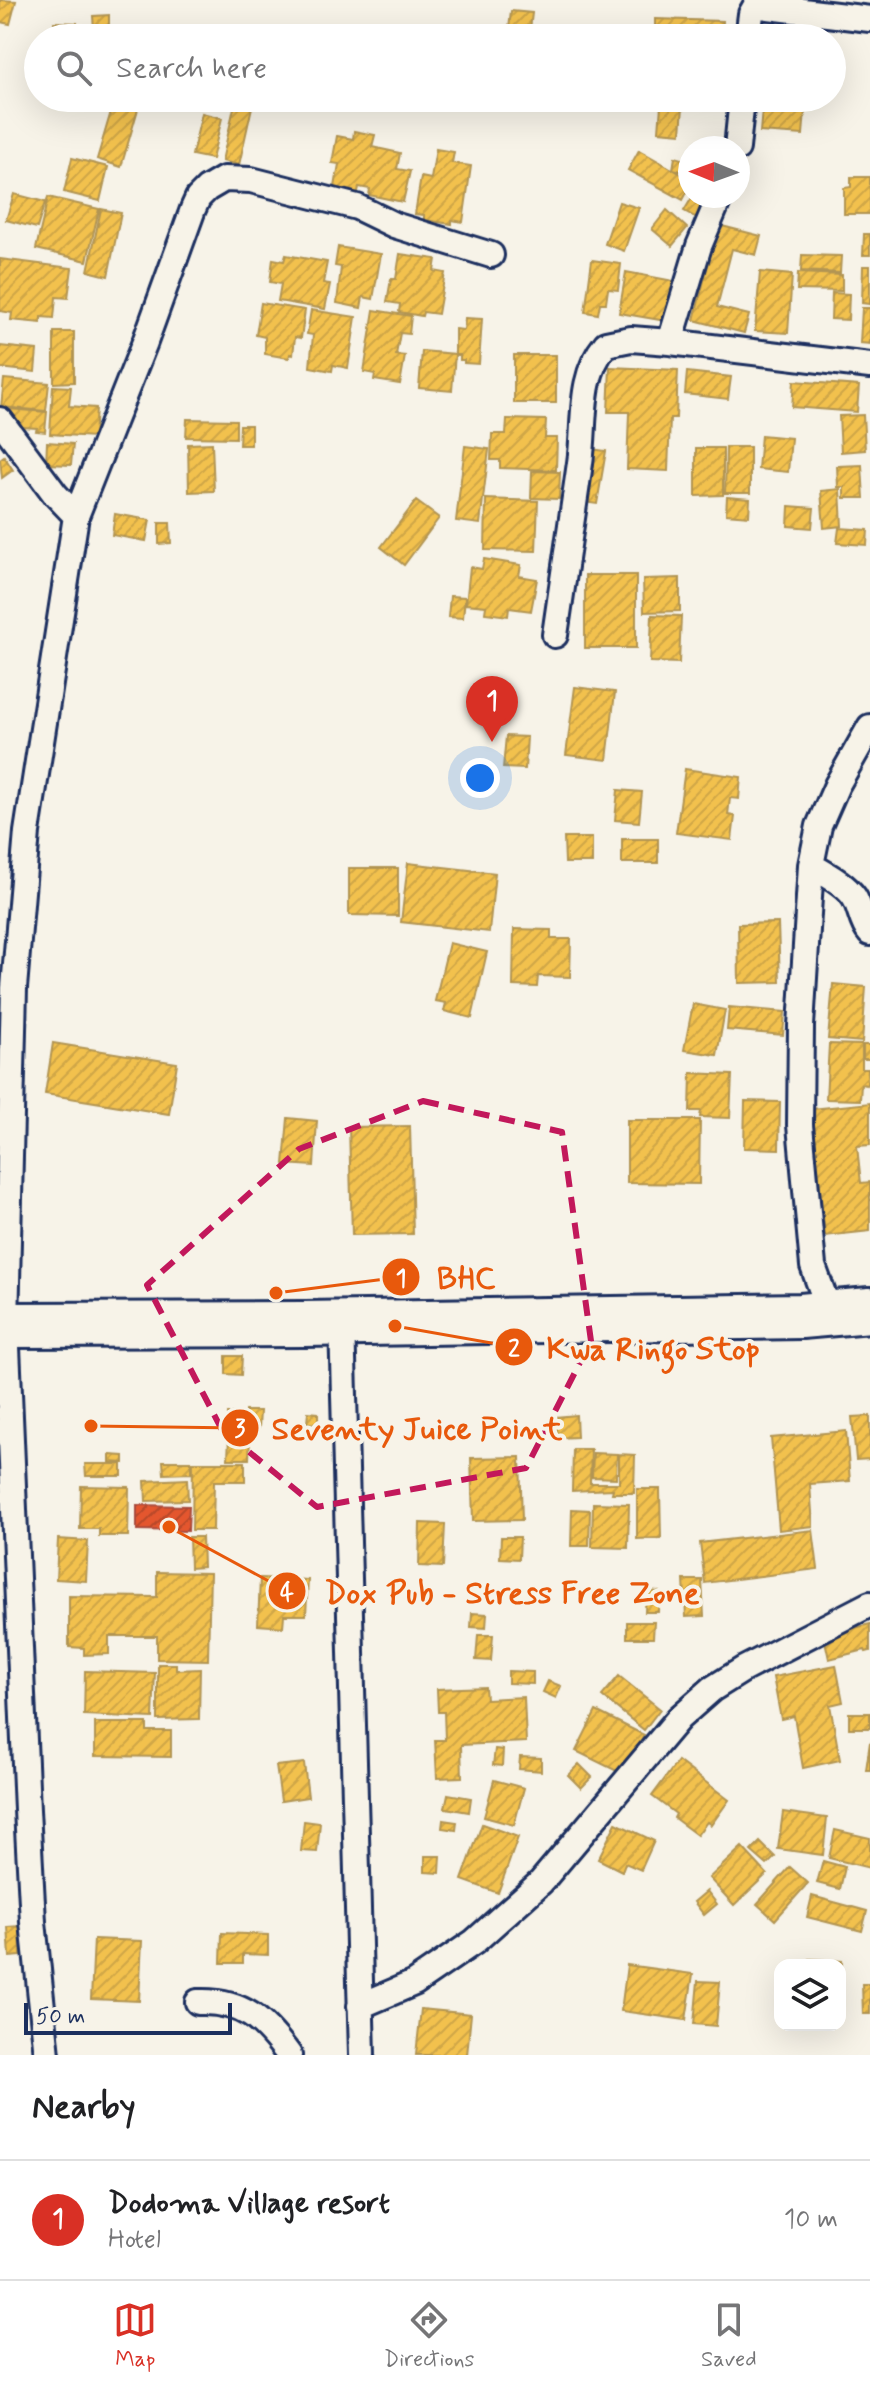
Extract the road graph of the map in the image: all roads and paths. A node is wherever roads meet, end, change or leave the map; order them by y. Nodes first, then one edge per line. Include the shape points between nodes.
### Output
1 (870, 19) edge
2 (750, 24) edge
3 (741, 112) edge
4 (738, 136) edge
5 (715, 208) edge
6 (491, 255) dead end
7 (670, 342) junction
8 (870, 366) edge
9 (0, 420) edge
10 (76, 516) junction
11 (555, 635) dead end
12 (870, 727) edge
13 (811, 865) junction
14 (870, 933) edge
15 (850, 1312) edge
16 (342, 1322) junction
17 (3, 1325) edge
18 (870, 1604) edge
19 (9, 1611) edge
20 (198, 2002) dead end
21 (360, 2006) junction
22 (47, 2055) edge
23 (289, 2055) edge
24 (362, 2055) edge

1 - 2 street via 760,6
3 - 4 street
5 - 7 street
6 - 10 street via 394,225 357,207 251,180 224,179 207,189 193,209
7 - 8 street
7 - 11 street via 631,339 606,344 594,359
9 - 10 street
10 - 17 street via 27,832 14,988
12 - 13 street via 819,826
13 - 14 street via 854,897
13 - 15 street via 800,1125 813,1266
15 - 16 highway
16 - 17 highway
16 - 21 street
17 - 19 street
18 - 21 street via 712,1689 679,1718 541,1882 474,1942 414,1983
19 - 22 street
20 - 23 street via 219,2001 254,2014
21 - 24 street

